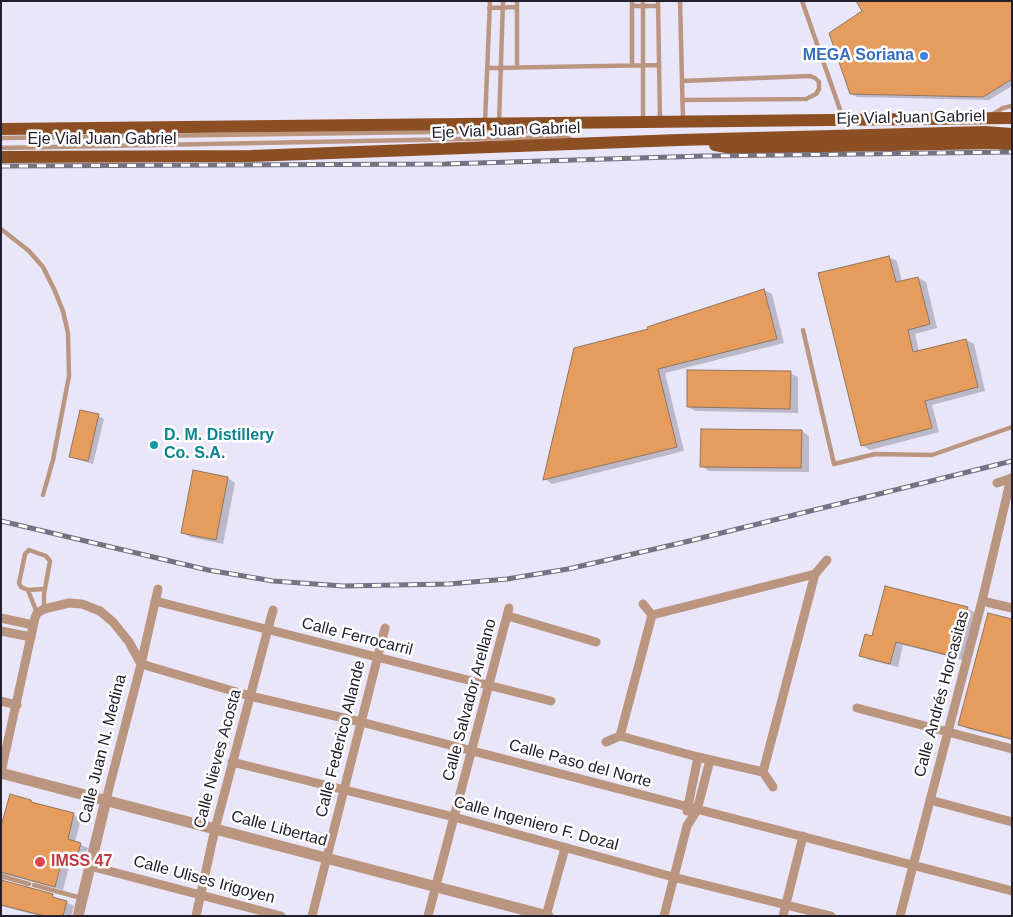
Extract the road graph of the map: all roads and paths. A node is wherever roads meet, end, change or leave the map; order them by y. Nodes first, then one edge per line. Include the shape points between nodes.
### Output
1 (490, 1) edge
2 (503, 1) edge
3 (517, 1) edge
4 (680, 1) edge
5 (802, 1) edge
6 (632, 4) edge
7 (643, 4) edge
8 (658, 4) edge
9 (517, 7) junction
10 (489, 8) junction
11 (503, 8) junction
12 (644, 64) junction
13 (659, 64) junction
14 (632, 65) junction
15 (501, 67) junction
16 (517, 67) junction
17 (488, 68) junction
18 (682, 81) junction
19 (682, 100) junction
20 (1012, 106) edge
21 (988, 118) junction
22 (1012, 118) edge
23 (844, 120) junction
24 (643, 122) junction
25 (660, 122) junction
26 (683, 122) junction
27 (587, 123) junction
28 (484, 124) junction
29 (499, 124) junction
30 (1, 129) edge
31 (1012, 134) edge
32 (1, 138) edge
33 (678, 140) junction
34 (583, 144) junction
35 (1012, 145) edge
36 (1, 148) edge
37 (1, 157) edge
38 (1, 229) edge
39 (802, 330) dead end
40 (1012, 427) edge
41 (1011, 478) edge
42 (997, 483) dead end
43 (44, 495) dead end
44 (826, 560) dead end
45 (814, 574) junction
46 (45, 589) junction
47 (158, 589) dead end
48 (28, 590) junction
49 (982, 601) junction
50 (155, 602) junction
51 (643, 604) dead end
52 (1012, 608) edge
53 (273, 610) dead end
54 (41, 611) junction
55 (652, 615) junction
56 (1, 618) edge
57 (33, 625) junction
58 (385, 628) dead end
59 (1, 630) edge
60 (268, 630) junction
61 (31, 637) junction
62 (596, 642) dead end
63 (378, 657) junction
64 (141, 664) junction
65 (488, 685) junction
66 (250, 696) junction
67 (1, 701) edge
68 (551, 701) dead end
69 (17, 705) junction
70 (857, 708) dead end
71 (361, 722) junction
72 (948, 731) junction
73 (620, 736) junction
74 (606, 742) dead end
75 (1012, 749) edge
76 (471, 751) junction
77 (698, 757) junction
78 (710, 760) junction
79 (232, 762) junction
80 (1, 772) edge
81 (764, 772) junction
82 (773, 787) dead end
83 (344, 790) junction
84 (106, 800) junction
85 (930, 800) junction
86 (686, 807) junction
87 (698, 810) junction
88 (454, 817) junction
89 (1012, 822) edge
90 (687, 826) junction
91 (215, 829) junction
92 (803, 836) junction
93 (565, 848) junction
94 (327, 858) junction
95 (913, 865) junction
96 (90, 866) junction
97 (1, 876) edge
98 (673, 877) junction
99 (436, 886) junction
100 (1012, 891) edge
101 (201, 896) junction
102 (82, 898) junction
103 (786, 904) junction
104 (78, 916) edge
105 (196, 916) edge
106 (280, 916) edge
107 (312, 916) edge
108 (428, 916) edge
109 (547, 916) edge
110 (664, 916) edge
111 (782, 916) edge
112 (831, 916) edge
113 (900, 916) edge

1 - 10 lane
2 - 11 lane
3 - 9 lane
4 - 18 lane
5 - 23 lane
6 - 7 lane
6 - 14 lane
7 - 8 lane
7 - 12 lane
8 - 13 lane
9 - 11 lane
9 - 16 lane
10 - 11 lane
10 - 17 lane
11 - 15 lane
12 - 13 lane
12 - 14 lane
12 - 24 lane
13 - 25 lane
14 - 16 lane
15 - 16 lane
15 - 17 lane
15 - 29 lane
17 - 28 lane
18 - 19 lane
18 - 19 lane via 810,76 819,82 819,89 806,99
19 - 26 lane
20 - 21 lane via 998,110
21 - 22 main road, Eje Vial Juan Gabriel
21 - 23 main road, Eje Vial Juan Gabriel
23 - 26 main road, Eje Vial Juan Gabriel
24 - 25 main road, Eje Vial Juan Gabriel
24 - 27 main road, Eje Vial Juan Gabriel
25 - 26 main road, Eje Vial Juan Gabriel
27 - 29 main road, Eje Vial Juan Gabriel
27 - 32 lane via 574,130
28 - 29 main road, Eje Vial Juan Gabriel
28 - 30 main road, Eje Vial Juan Gabriel
31 - 33 main road, Eje Vial Juan Gabriel
33 - 34 main road, Eje Vial Juan Gabriel
33 - 35 main road via 732,148
34 - 36 lane via 566,137
34 - 37 main road, Eje Vial Juan Gabriel via 251,156
38 - 43 lane via 43,267 63,311 68,333 69,376
39 - 40 lane via 834,464 875,454 932,455
41 - 42 street
41 - 49 street, Calle Andrés Horcasitas
44 - 45 street
45 - 55 street
45 - 81 street
46 - 48 lane
46 - 48 lane via 50,561 32,550 25,554 19,583
46 - 54 lane
47 - 50 street, Calle Juan N. Medina
48 - 54 lane
49 - 52 street
49 - 72 street, Calle Andrés Horcasitas
50 - 60 street, Calle Ferrocarril
50 - 64 street, Calle Juan N. Medina
51 - 55 street
53 - 60 street, Calle Nieves Acosta
54 - 57 street
54 - 64 street via 76,603 100,611 121,632
55 - 73 street
56 - 57 street
57 - 61 street
58 - 63 street, Calle Federico Allande
59 - 61 street
60 - 63 street, Calle Ferrocarril
60 - 66 street, Calle Nieves Acosta
61 - 69 street
62 - 65 street, Calle Salvador Arellano via 508,612
63 - 65 street, Calle Ferrocarril
63 - 71 street, Calle Federico Allande
64 - 66 street, Calle Paso del Norte
64 - 84 street, Calle Juan N. Medina
65 - 68 street, Calle Ferrocarril
65 - 76 street, Calle Salvador Arellano
66 - 71 street, Calle Paso del Norte
66 - 79 street, Calle Nieves Acosta
67 - 69 street
69 - 80 street
70 - 72 street
71 - 76 street, Calle Paso del Norte
71 - 83 street, Calle Federico Allande
72 - 75 street
72 - 85 street, Calle Andrés Horcasitas
73 - 74 street
73 - 77 street
76 - 86 street, Calle Paso del Norte
76 - 88 street, Calle Salvador Arellano
77 - 78 street
77 - 86 street
78 - 81 street
78 - 87 street
79 - 83 street, Calle Ingeniero F. Dozal
79 - 91 street, Calle Nieves Acosta
80 - 84 street, Calle Libertad
81 - 82 street
83 - 88 street, Calle Ingeniero F. Dozal
83 - 94 street, Calle Federico Allande
84 - 91 street, Calle Libertad
84 - 96 street, Calle Juan N. Medina
85 - 89 street
85 - 95 street, Calle Andrés Horcasitas
86 - 87 street, Calle Paso del Norte
86 - 90 street
87 - 90 street
87 - 92 street, Calle Paso del Norte
88 - 93 street, Calle Ingeniero F. Dozal
88 - 99 street, Calle Salvador Arellano
90 - 98 street
91 - 94 street, Calle Libertad
91 - 101 street, Calle Nieves Acosta
92 - 95 street, Calle Paso del Norte
92 - 103 street
93 - 98 street, Calle Ingeniero F. Dozal
93 - 109 street
94 - 99 street, Calle Libertad
94 - 107 street, Calle Federico Allande
95 - 100 street, Calle Paso del Norte
95 - 113 street, Calle Andrés Horcasitas
96 - 101 street, Calle Ulises Irigoyen
96 - 102 street, Calle Juan N. Medina
97 - 102 lane
98 - 103 street, Calle Ingeniero F. Dozal
98 - 110 street
99 - 108 street, Calle Salvador Arellano
99 - 109 street, Calle Libertad
101 - 105 street, Calle Nieves Acosta
101 - 106 street, Calle Ulises Irigoyen
102 - 104 street, Calle Juan N. Medina
103 - 111 street
103 - 112 street, Calle Ingeniero F. Dozal

